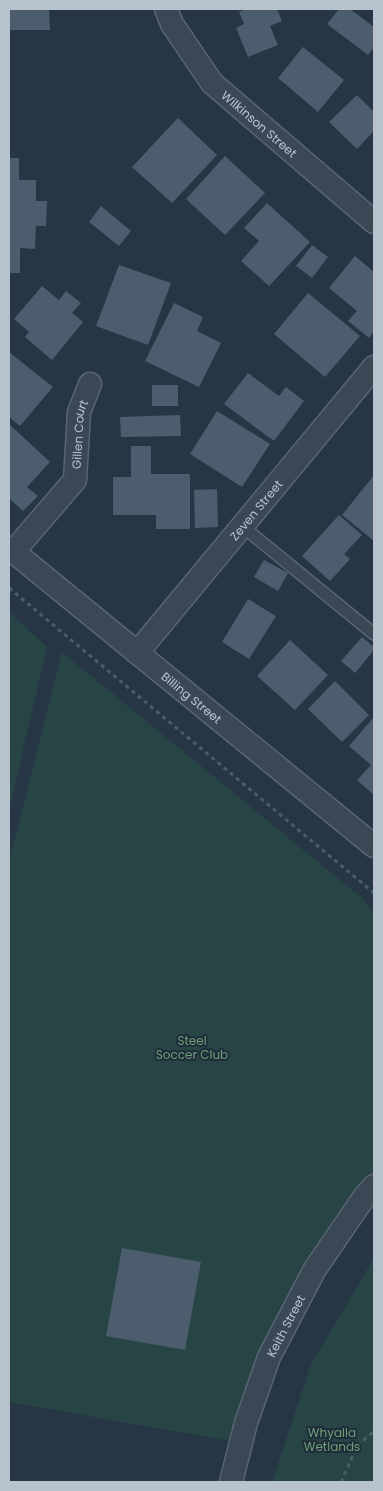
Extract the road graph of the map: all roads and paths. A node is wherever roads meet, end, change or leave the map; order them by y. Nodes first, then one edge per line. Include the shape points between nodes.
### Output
1 (166, 9) edge
2 (374, 222) edge
3 (374, 367) edge
4 (90, 384) dead end
5 (242, 526) junction
6 (11, 550) edge
7 (9, 588) edge
8 (374, 634) edge
9 (137, 653) junction
10 (374, 846) edge
11 (374, 893) edge
12 (374, 1186) edge
13 (374, 1431) edge
14 (231, 1482) edge
15 (341, 1482) edge

1 - 2 street, Wilkinson Street via 172,24 212,83
3 - 5 street, Zeven Street
4 - 6 street, Gillen Court via 79,412 75,480
5 - 8 lane
5 - 9 street, Zeven Street
6 - 9 street, Billing Street
7 - 11 path
9 - 10 street, Billing Street
12 - 14 street, Keith Street via 315,1269 269,1357 246,1423
13 - 15 path via 357,1446

